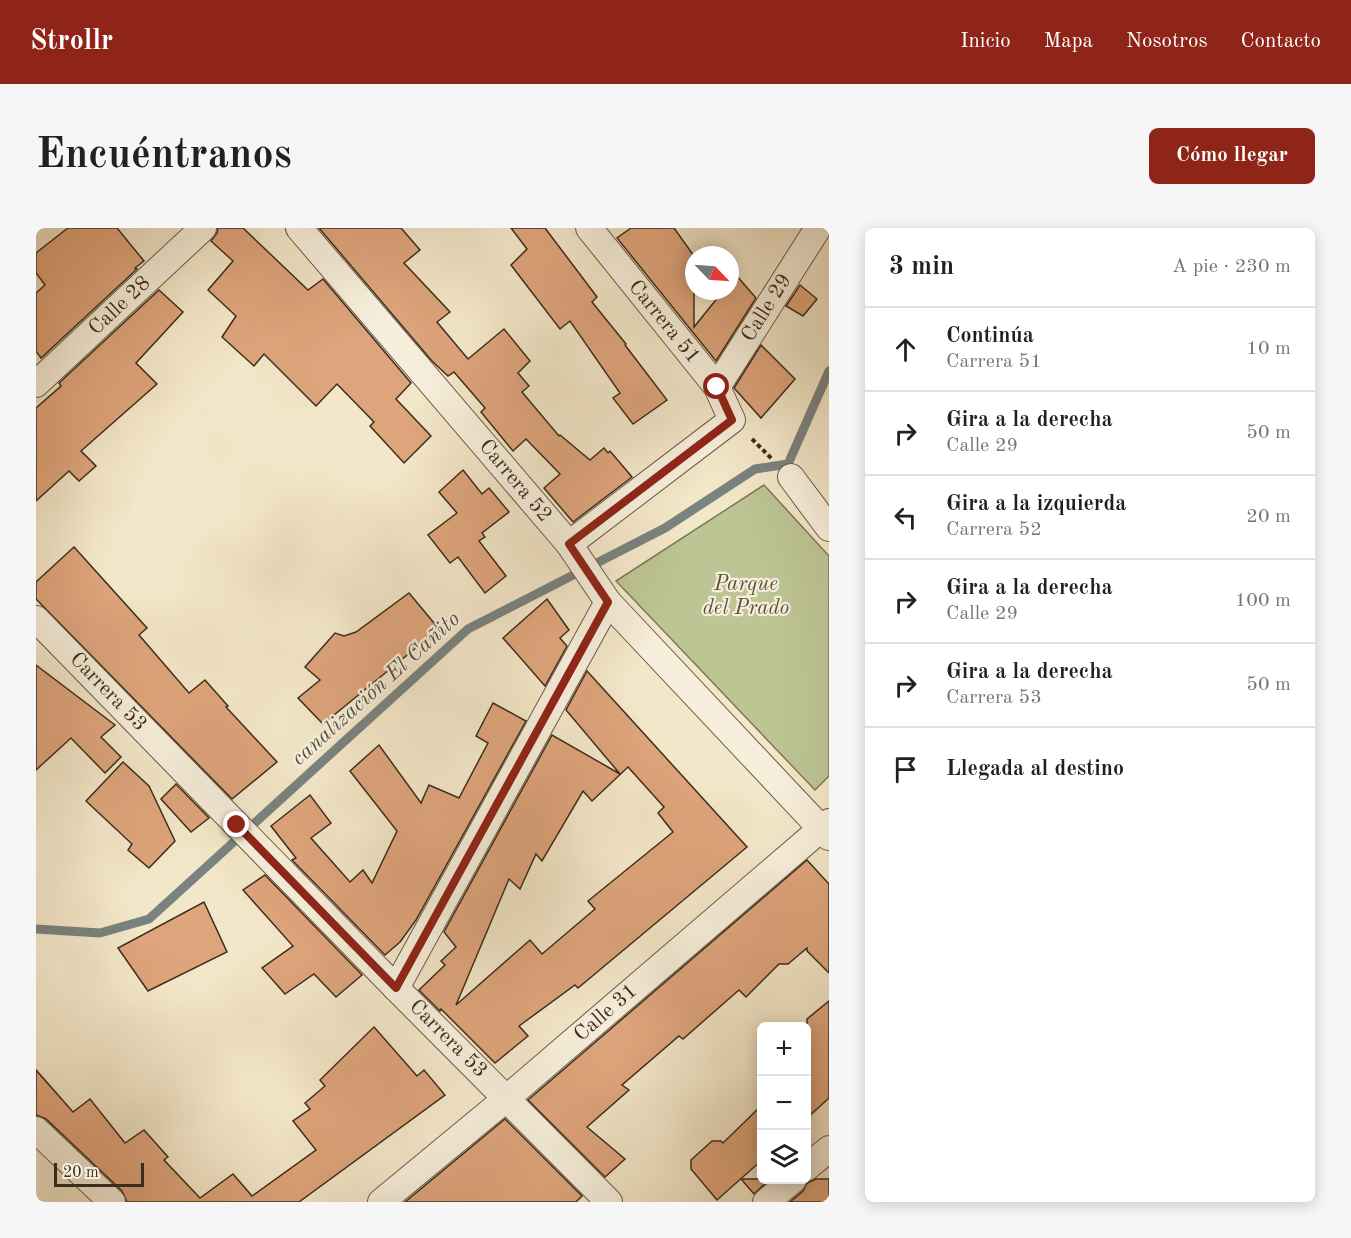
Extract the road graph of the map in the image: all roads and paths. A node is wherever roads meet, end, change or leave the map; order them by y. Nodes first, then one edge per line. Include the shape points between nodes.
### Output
1 (204, 228) edge
2 (299, 228) edge
3 (589, 228) edge
4 (818, 228) edge
5 (36, 384) edge
6 (717, 387) junction
7 (732, 420) junction
8 (791, 477) joint
9 (829, 528) edge
10 (575, 552) junction
11 (602, 592) junction
12 (36, 619) edge
13 (827, 829) edge
14 (396, 988) junction
15 (507, 1098) junction
16 (36, 1131) edge
17 (829, 1149) edge
18 (811, 1165) edge
19 (787, 1184) edge
20 (112, 1202) edge
21 (381, 1202) edge
22 (609, 1202) edge
23 (766, 1202) edge

1 - 5 street, Calle 28
2 - 10 street, Carrera 52
3 - 6 street, Carrera 51
4 - 6 street, Calle 29
6 - 7 street, Carrera 51
7 - 8 path
7 - 10 street
8 - 9 street
10 - 11 street, Carrera 52
11 - 13 street, Carrera 52
11 - 14 street
12 - 14 street, Carrera 53
13 - 15 street, Calle 31
14 - 15 street, Carrera 53
15 - 21 street, Calle 31
15 - 22 street, Carrera 53
16 - 20 street
17 - 18 street
19 - 23 street

